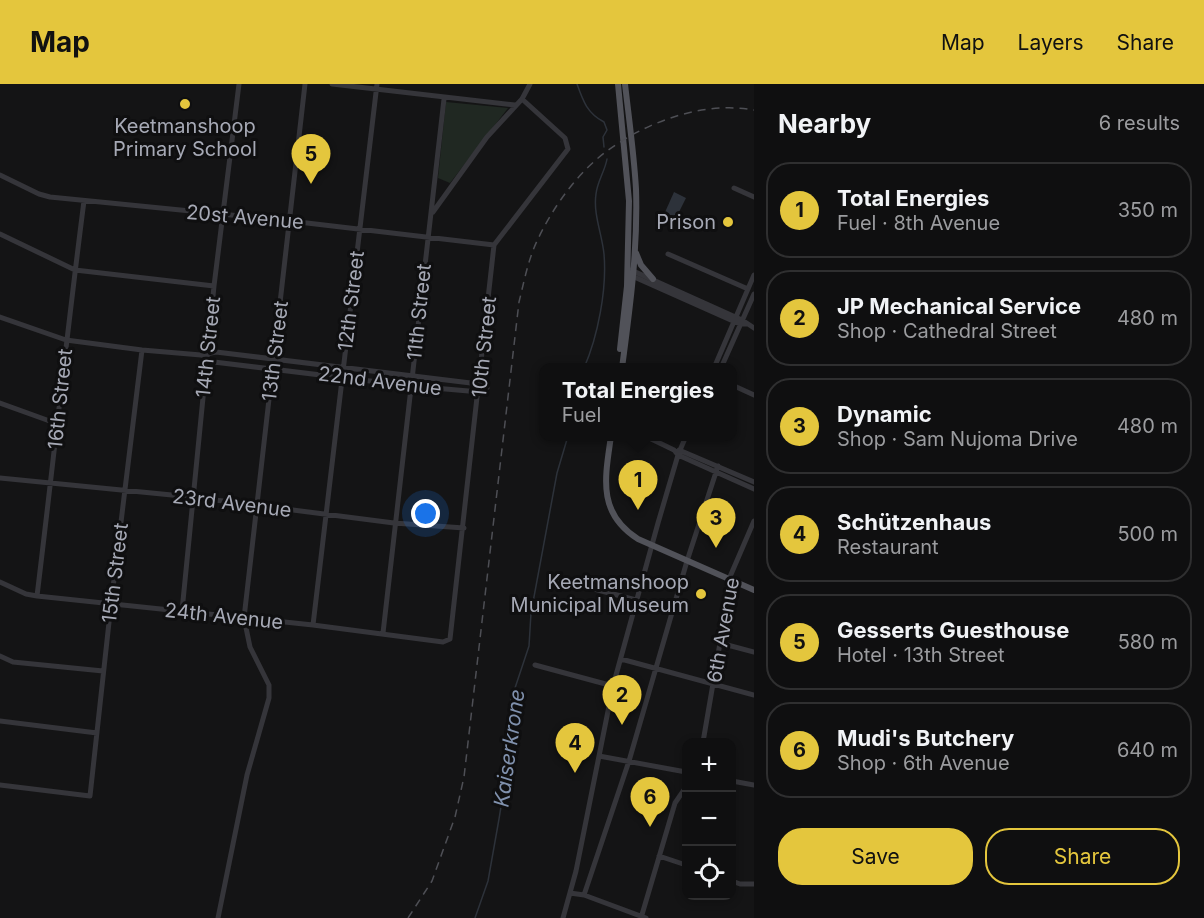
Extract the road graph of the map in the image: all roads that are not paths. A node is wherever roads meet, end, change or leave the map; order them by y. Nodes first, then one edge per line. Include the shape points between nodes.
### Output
1 (239, 84) edge
2 (305, 84) edge
3 (332, 84) edge
4 (530, 84) edge
5 (618, 84) edge
6 (625, 84) edge
7 (377, 86) edge
8 (444, 99) junction
9 (522, 99) junction
10 (515, 105) junction
11 (0, 175) edge
12 (434, 188) junction
13 (734, 188) dead end
14 (447, 192) junction
15 (754, 197) edge
16 (84, 201) junction
17 (432, 214) junction
18 (224, 216) junction
19 (290, 221) junction
20 (360, 229) junction
21 (0, 234) edge
22 (428, 238) junction
23 (494, 245) junction
24 (635, 250) junction
25 (669, 254) dead end
26 (75, 270) junction
27 (630, 272) junction
28 (754, 275) edge
29 (653, 279) junction
30 (214, 286) junction
31 (748, 289) junction
32 (754, 294) edge
33 (0, 317) edge
34 (734, 319) junction
35 (743, 323) junction
36 (754, 328) edge
37 (66, 340) junction
38 (142, 350) junction
39 (205, 356) junction
40 (274, 359) junction
41 (621, 363) edge
42 (716, 363) edge
43 (723, 363) edge
44 (273, 368) junction
45 (343, 368) junction
46 (412, 376) junction
47 (342, 377) junction
48 (479, 384) junction
49 (411, 386) junction
50 (737, 387) edge
51 (479, 393) junction
52 (754, 395) edge
53 (0, 403) edge
54 (58, 424) junction
55 (610, 441) edge
56 (655, 441) edge
57 (684, 441) edge
58 (678, 452) junction
59 (717, 469) junction
60 (0, 478) edge
61 (754, 482) edge
62 (51, 483) junction
63 (754, 489) edge
64 (126, 490) junction
65 (192, 497) junction
66 (258, 506) junction
67 (325, 514) junction
68 (754, 521) edge
69 (394, 523) junction
70 (464, 528) junction
71 (652, 545) junction
72 (687, 561) junction
73 (556, 579) dead end
74 (729, 579) junction
75 (0, 582) edge
76 (754, 590) edge
77 (37, 596) junction
78 (636, 600) junction
79 (111, 604) junction
80 (182, 611) junction
81 (244, 618) junction
82 (313, 625) junction
83 (383, 633) junction
84 (450, 639) joint
85 (720, 643) junction
86 (754, 652) edge
87 (0, 656) edge
88 (621, 659) junction
89 (535, 665) dead end
90 (656, 669) junction
91 (103, 671) junction
92 (713, 685) junction
93 (613, 686) junction
94 (754, 695) edge
95 (0, 721) edge
96 (97, 733) junction
97 (704, 738) edge
98 (599, 756) junction
99 (628, 761) junction
100 (682, 771) edge
101 (736, 782) edge
102 (0, 785) edge
103 (754, 785) edge
104 (683, 792) edge
105 (659, 856) junction
106 (682, 863) edge
107 (736, 882) edge
108 (754, 884) edge
109 (570, 893) junction
110 (584, 896) junction
111 (218, 918) edge
112 (563, 918) edge
113 (643, 918) edge

1 - 18 street, 14th Street
2 - 19 street, 13th Street
3 - 7 street
4 - 9 street
5 - 27 main road via 629,201
6 - 24 main road via 636,189
7 - 8 street
7 - 20 street, 12th Street
8 - 10 street
8 - 12 street, 11th Street
9 - 10 street
9 - 23 street via 565,138 568,149
10 - 14 street
11 - 16 street, 20st Avenue via 39,194
12 - 14 street
12 - 17 street, 11th Street
13 - 15 street
14 - 17 street
16 - 18 street, 20st Avenue
16 - 26 street, 16th Street
17 - 22 street, 11th Street
18 - 19 street, 20st Avenue
18 - 30 street, 14th Street
19 - 20 street, 20st Avenue
19 - 40 street, 13th Street
20 - 22 street, 20st Avenue
20 - 45 street, 12th Street
21 - 26 street
22 - 23 street, 20st Avenue
22 - 46 street, 11th Street
23 - 48 street, 10th Street
24 - 27 main road
24 - 29 main road via 640,265
25 - 31 street
26 - 30 street
26 - 37 street, 16th Street
27 - 29 street
27 - 34 street
27 - 41 main road
28 - 31 street
29 - 34 street
30 - 39 street, 14th Street
31 - 34 street
32 - 35 street
33 - 37 street, 22nd Avenue
34 - 35 street
34 - 42 street
35 - 36 street
35 - 43 street
37 - 38 street, 22nd Avenue
37 - 54 street, 16th Street
38 - 39 street, 22nd Avenue
38 - 64 street, 15th Street
39 - 40 street, 22nd Avenue via 216,352
39 - 44 street, 22nd Avenue
39 - 65 street, 14th Street
40 - 44 street, 13th Street
40 - 45 street, 22nd Avenue
44 - 47 street, 22nd Avenue
44 - 66 street, 13th Street
45 - 46 street, 22nd Avenue
45 - 47 street, 12th Street
46 - 48 street, 22nd Avenue
46 - 49 street, 11th Street
47 - 49 street, 22nd Avenue
47 - 67 street, 12th Street
48 - 51 street, 10th Street
49 - 51 street, 22nd Avenue
49 - 69 street, 11th Street
50 - 52 street
51 - 70 street, 10th Street
53 - 54 street
54 - 62 street, 16th Street
55 - 71 main road via 605,488 610,507 626,530
56 - 58 street
57 - 58 street
58 - 59 street
58 - 71 street
59 - 61 street
59 - 63 street
59 - 72 street
60 - 62 street, 23rd Avenue
62 - 64 street, 23rd Avenue
62 - 77 street, 16th Street
64 - 65 street, 23rd Avenue
64 - 79 street, 15th Street
65 - 66 street, 23rd Avenue
65 - 80 street, 14th Street
66 - 67 street, 23rd Avenue
66 - 81 street, 13th Street
67 - 69 street, 23rd Avenue
67 - 82 street, 12th Street
68 - 74 street, 6th Avenue
69 - 70 street, 23rd Avenue
69 - 83 street, 11th Street
70 - 84 street, 10th Street
71 - 72 main road
71 - 78 street
72 - 74 main road
72 - 90 street
73 - 78 street
74 - 76 main road
74 - 85 street, 6th Avenue
75 - 77 street, 24th Avenue
77 - 79 street, 24th Avenue
78 - 88 street
79 - 80 street, 24th Avenue
79 - 91 street, 15th Street
80 - 81 street, 24th Avenue
81 - 82 street, 24th Avenue
81 - 111 street, 13th Street via 250,647 269,685 269,698 247,776
82 - 83 street, 24th Avenue
83 - 84 street, 24th Avenue via 443,642
85 - 86 street
85 - 92 street, 6th Avenue
87 - 91 street via 13,662
88 - 90 street
88 - 93 street
89 - 93 street
90 - 92 street
90 - 99 street
91 - 96 street, 15th Street
92 - 94 street
92 - 97 street, 6th Avenue
93 - 98 street
95 - 96 street
96 - 102 street, 15th Street via 90,796
98 - 99 street
98 - 109 street
99 - 100 street
99 - 110 street
101 - 103 street
104 - 105 street via 675,803
105 - 106 street
105 - 113 street
107 - 108 street
109 - 110 street
109 - 112 street
110 - 113 street

